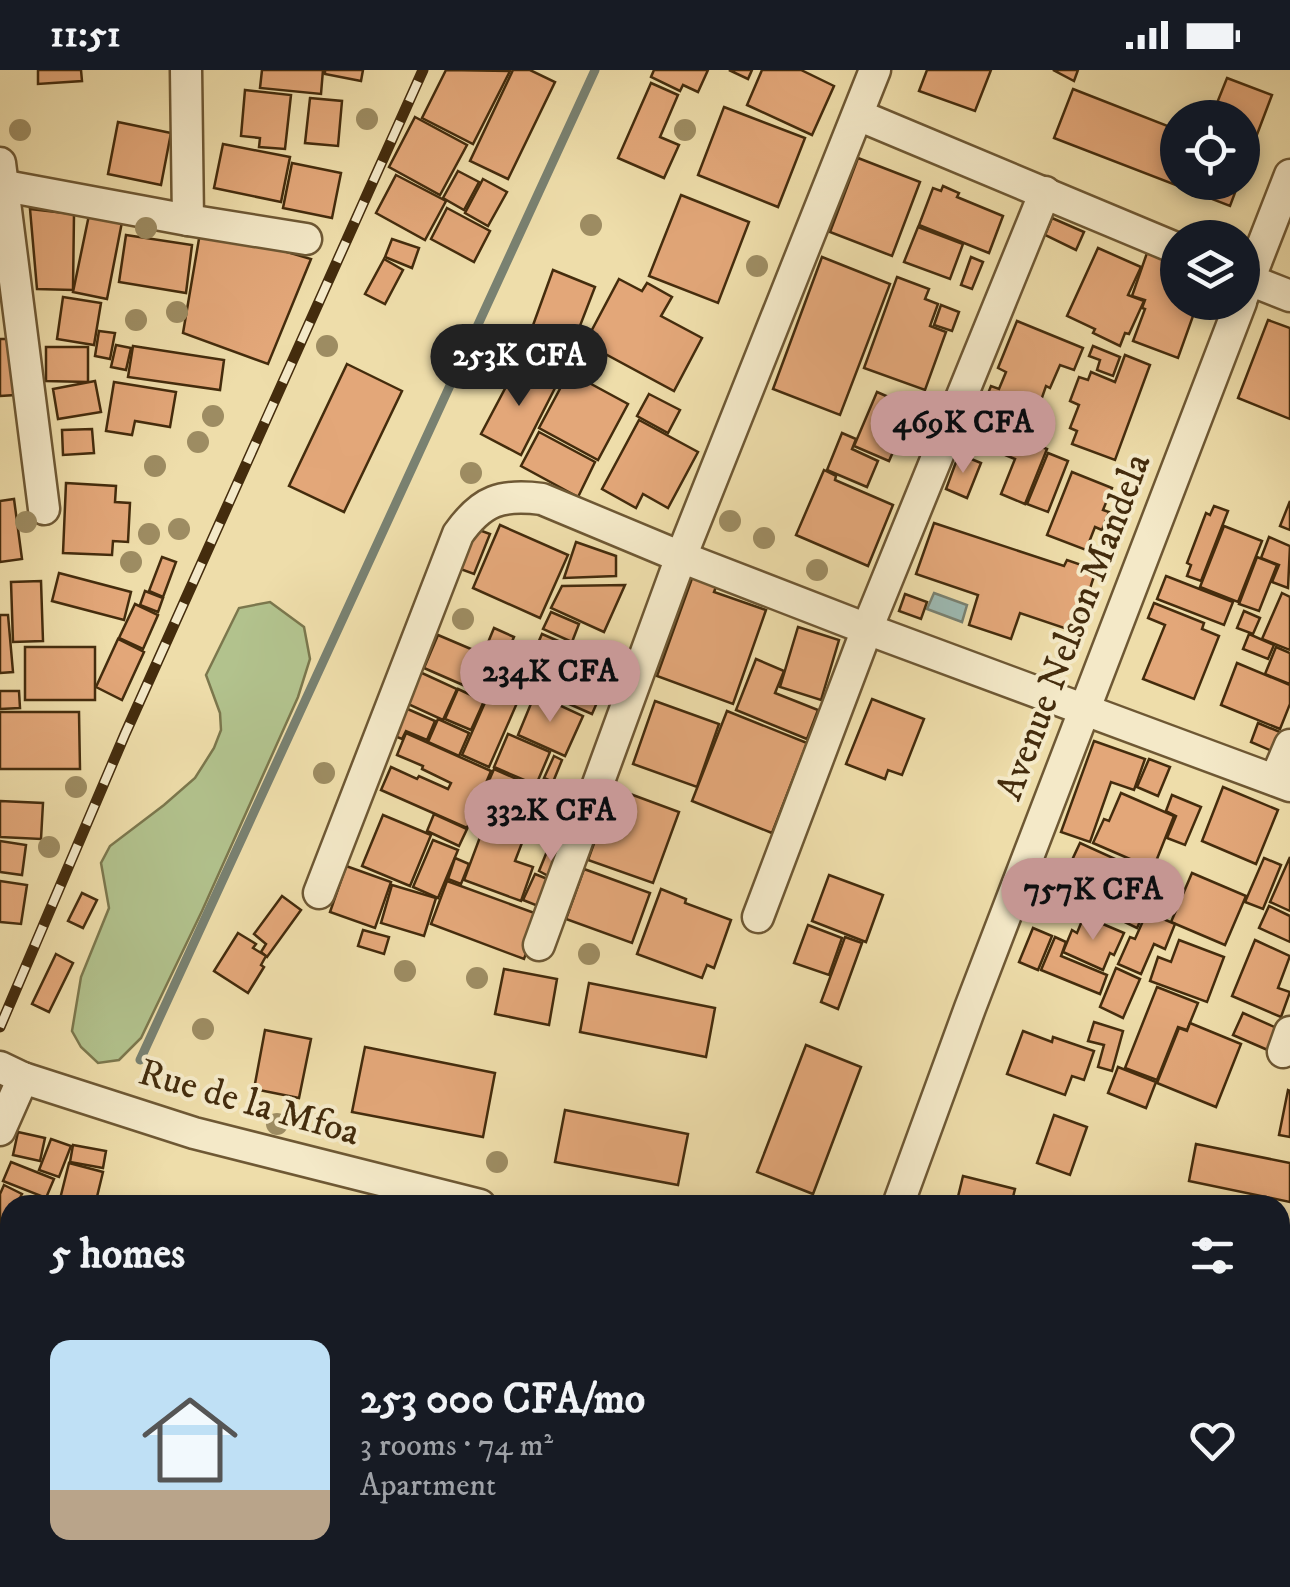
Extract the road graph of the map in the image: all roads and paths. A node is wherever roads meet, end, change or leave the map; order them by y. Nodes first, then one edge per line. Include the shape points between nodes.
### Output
1 (186, 70) edge
2 (875, 70) edge
3 (858, 115) junction
4 (1290, 175) edge
5 (1, 178) edge
6 (1045, 192) junction
7 (188, 220) junction
8 (306, 239) dead end
9 (1160, 242) edge
10 (1260, 250) edge
11 (1260, 292) edge
12 (1290, 296) edge
13 (1233, 320) edge
14 (44, 509) dead end
15 (681, 557) junction
16 (866, 629) junction
17 (1085, 709) junction
18 (1290, 745) edge
19 (1283, 783) edge
20 (319, 893) dead end
21 (758, 918) dead end
22 (539, 945) dead end
23 (12, 1072) edge
24 (0, 1130) edge
25 (436, 1195) edge
26 (902, 1195) edge

1 - 7 street
2 - 3 street
3 - 6 street
3 - 15 street
4 - 10 street, Avenue Nelson Mandela
5 - 7 street
5 - 14 street
6 - 9 street
6 - 16 street
7 - 8 street
11 - 12 street
13 - 17 street, Avenue Nelson Mandela
15 - 16 street
15 - 20 street via 542,499 518,496 472,514 458,534
15 - 22 street
16 - 17 street
16 - 21 street
17 - 19 street
17 - 26 street, Avenue Nelson Mandela
18 - 19 street
23 - 24 street
23 - 25 street, Rue de la Mfoa via 194,1133

